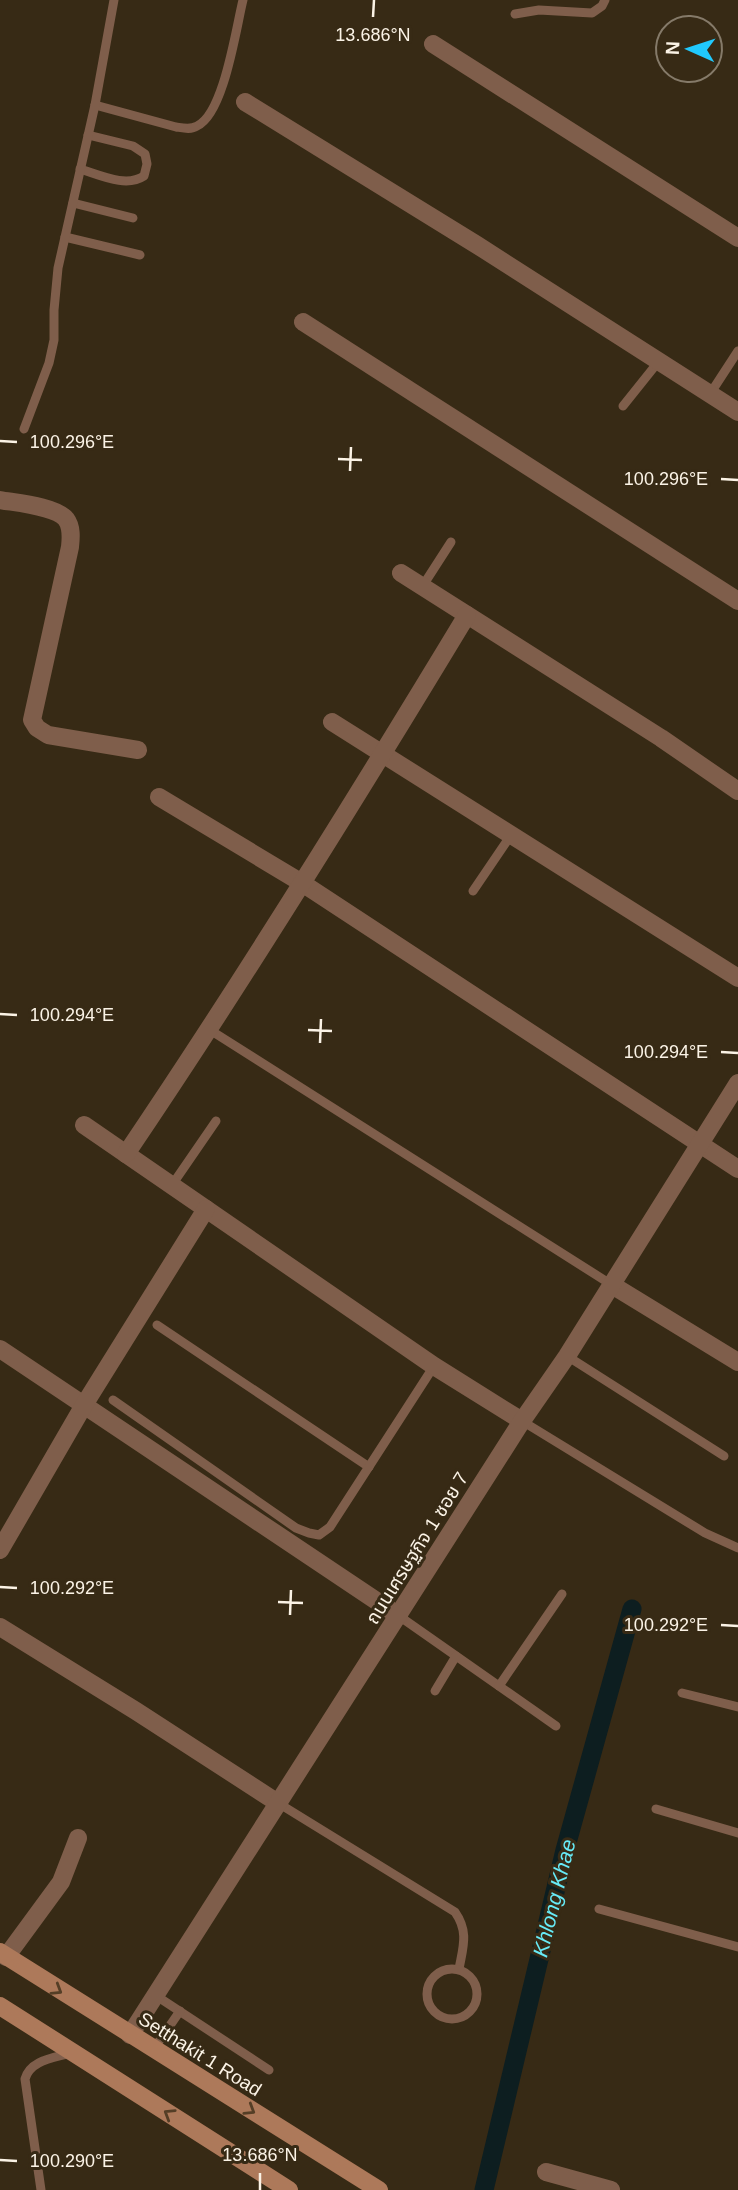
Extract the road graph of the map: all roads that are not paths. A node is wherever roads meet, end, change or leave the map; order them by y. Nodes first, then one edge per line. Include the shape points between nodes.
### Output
1 (114, 0) edge
2 (243, 0) edge
3 (605, 0) edge
4 (540, 5) edge
5 (515, 14) dead end
6 (433, 44) dead end
7 (245, 102) dead end
8 (95, 105) junction
9 (88, 135) junction
10 (80, 169) junction
11 (73, 203) junction
12 (133, 218) dead end
13 (65, 237) junction
14 (738, 238) edge
15 (140, 255) dead end
16 (303, 322) dead end
17 (738, 351) edge
18 (659, 361) junction
19 (710, 394) junction
20 (623, 406) dead end
21 (738, 412) edge
22 (24, 429) dead end
23 (0, 500) edge
24 (451, 542) dead end
25 (401, 573) dead end
26 (422, 587) junction
27 (738, 601) edge
28 (467, 615) junction
29 (332, 722) dead end
30 (138, 750) dead end
31 (384, 754) junction
32 (738, 791) edge
33 (159, 797) dead end
34 (511, 835) junction
35 (302, 883) junction
36 (473, 891) dead end
37 (738, 978) edge
38 (210, 1030) junction
39 (738, 1083) edge
40 (216, 1121) dead end
41 (84, 1125) dead end
42 (700, 1144) junction
43 (126, 1154) junction
44 (738, 1168) edge
45 (172, 1185) junction
46 (206, 1209) junction
47 (612, 1284) junction
48 (157, 1325) dead end
49 (738, 1340) edge
50 (0, 1349) edge
51 (567, 1356) junction
52 (733, 1359) edge
53 (434, 1366) junction
54 (113, 1400) dead end
55 (84, 1405) junction
56 (522, 1421) junction
57 (724, 1456) dead end
58 (369, 1468) junction
59 (738, 1548) edge
60 (0, 1550) edge
61 (562, 1594) dead end
62 (399, 1615) junction
63 (0, 1627) edge
64 (456, 1656) junction
65 (499, 1686) junction
66 (435, 1691) dead end
67 (682, 1693) dead end
68 (738, 1707) edge
69 (556, 1726) dead end
70 (278, 1803) junction
71 (656, 1810) dead end
72 (738, 1833) edge
73 (78, 1838) dead end
74 (599, 1909) dead end
75 (738, 1947) edge
76 (3, 1954) edge
77 (459, 1969) junction
78 (155, 1995) junction
79 (0, 2006) edge
80 (180, 2011) junction
81 (130, 2035) junction
82 (153, 2050) junction
83 (72, 2052) junction
84 (269, 2070) dead end
85 (546, 2172) dead end
86 (41, 2190) edge
87 (289, 2190) edge
88 (379, 2190) edge
89 (611, 2190) edge

1 - 8 lane
2 - 8 lane via 222,92 200,126 176,127
3 - 4 lane via 592,13
4 - 5 lane
6 - 14 street
7 - 18 street
8 - 9 lane
9 - 10 lane
9 - 10 lane via 133,146 145,154 147,164 144,176 136,181
10 - 11 lane
11 - 12 lane
11 - 13 lane
13 - 15 lane
13 - 22 lane via 58,268 54,340
16 - 27 street
17 - 19 lane
18 - 19 street
18 - 20 lane
19 - 21 street
23 - 30 street via 55,511 67,520 71,534 32,720 48,735
24 - 26 lane
25 - 26 street
26 - 28 street
28 - 31 street
28 - 32 street
29 - 31 street
31 - 34 street
31 - 35 street
33 - 35 street
34 - 36 lane
34 - 37 street
35 - 38 street
35 - 42 street
38 - 43 street
38 - 47 lane
39 - 42 street, ถนนเศรษฐกิจ 1 ซอย 7
40 - 45 lane
41 - 43 street
42 - 44 street
42 - 47 street, ถนนเศรษฐกิจ 1 ซอย 7
43 - 45 street
45 - 46 street
46 - 53 street
46 - 55 street
47 - 51 street, ถนนเศรษฐกิจ 1 ซอย 7
47 - 52 street
48 - 58 lane
49 - 52 street
50 - 55 street
51 - 56 street, ถนนเศรษฐกิจ 1 ซอย 7
51 - 57 lane
53 - 56 street
53 - 58 lane
54 - 58 lane via 309,1533 319,1535 330,1527
55 - 60 street
55 - 62 street
56 - 59 lane via 705,1533
56 - 62 street, ถนนเศรษฐกิจ 1 ซอย 7
61 - 65 lane
62 - 64 lane
62 - 70 street, ถนนเศรษฐกิจ 1 ซอย 7
63 - 70 street
64 - 65 lane
64 - 66 lane
65 - 69 lane
67 - 68 lane
70 - 77 lane via 456,1912 464,1924
70 - 78 street, ถนนเศรษฐกิจ 1 ซอย 7
71 - 72 lane
73 - 76 street via 61,1882
74 - 75 lane
76 -> 81 main road, Setthakit 1 Road
77 - 77 lane via 475,1983 477,1993 470,2012 450,2019 432,2009 427,1989 439,1972
78 - 80 lane
78 - 81 street, ถนนเศรษฐกิจ 1 ซอย 7
79 - 83 main road
80 - 82 lane
80 - 84 lane
81 - 82 main road, Setthakit 1 Road
82 -> 88 main road, Setthakit 1 Road
83 - 86 lane via 33,2065 25,2079
87 -> 83 main road
85 - 89 street

